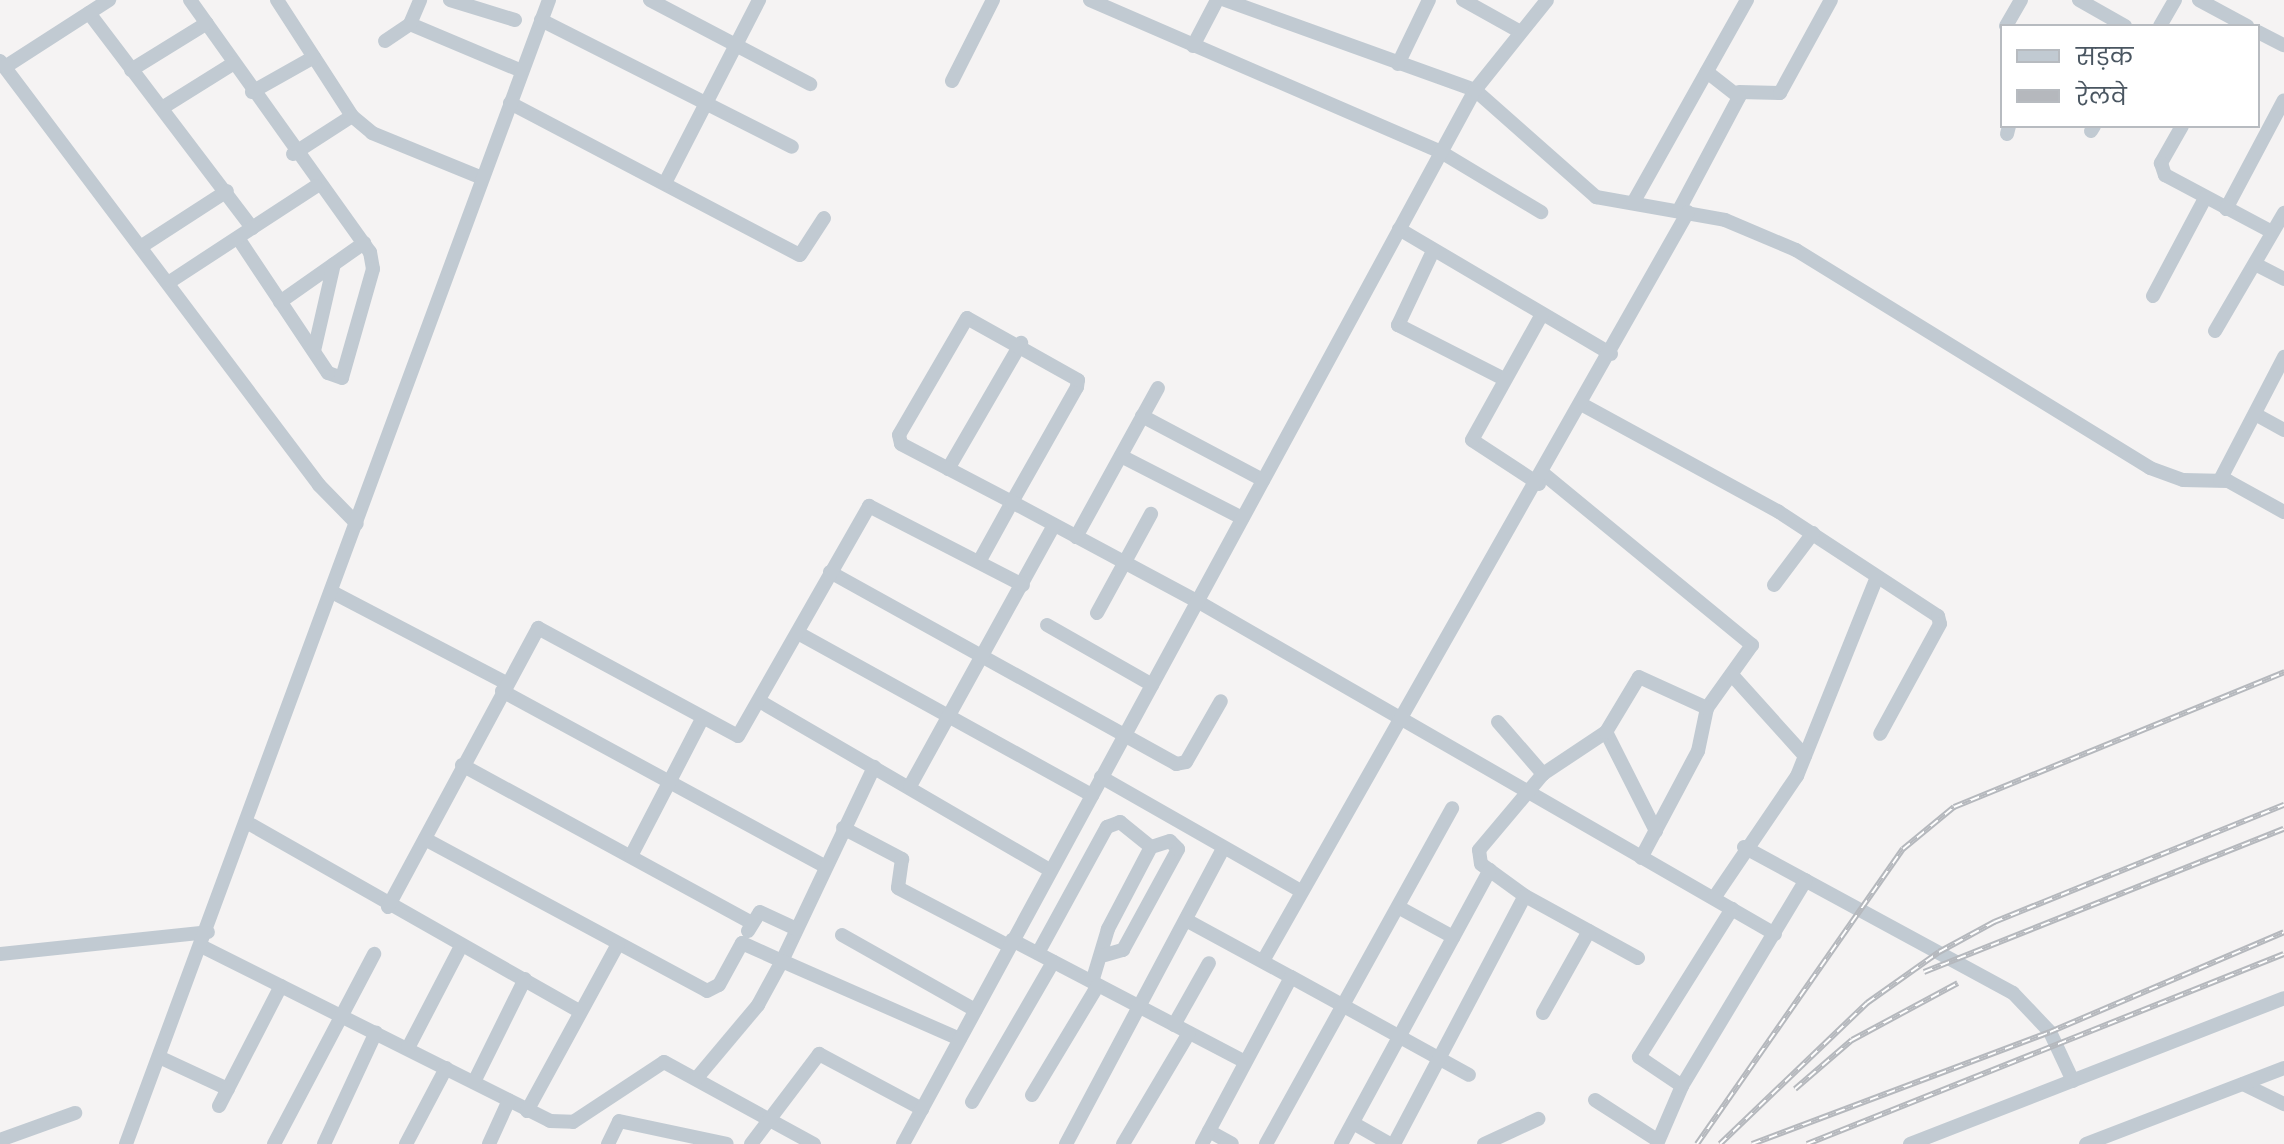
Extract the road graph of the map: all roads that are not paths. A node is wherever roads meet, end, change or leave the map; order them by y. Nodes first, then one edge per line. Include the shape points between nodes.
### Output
1 (109, 0) edge
2 (190, 0) edge
3 (277, 0) edge
4 (420, 0) edge
5 (450, 0) edge
6 (549, 0) edge
7 (650, 0) edge
8 (759, 0) edge
9 (993, 0) edge
10 (1090, 0) edge
11 (1217, 0) edge
12 (1225, 0) edge
13 (1429, 0) edge
14 (1463, 0) edge
15 (1547, 0) edge
16 (1747, 0) edge
17 (1831, 0) edge
18 (2021, 0) edge
19 (2079, 0) edge
20 (2175, 0) edge
21 (2199, 0) edge
22 (2106, 6) edge
23 (89, 13) junction
24 (515, 20) dead end
25 (541, 20) junction
26 (207, 23) junction
27 (410, 24) junction
28 (2007, 24) edge
29 (2123, 24) edge
30 (2161, 24) edge
31 (2241, 24) edge
32 (1519, 31) junction
33 (2260, 33) edge
34 (385, 41) dead end
35 (735, 44) junction
36 (2284, 45) edge
37 (1193, 46) junction
38 (314, 57) junction
39 (234, 63) junction
40 (3, 64) edge
41 (1398, 64) junction
42 (131, 70) junction
43 (522, 71) junction
44 (1707, 72) junction
45 (952, 81) dead end
46 (810, 84) dead end
47 (1475, 90) junction
48 (252, 92) junction
49 (1739, 92) junction
50 (2284, 100) edge
51 (510, 103) junction
52 (706, 103) junction
53 (162, 108) junction
54 (352, 116) junction
55 (2181, 128) edge
56 (792, 147) dead end
57 (1441, 152) junction
58 (293, 154) junction
59 (482, 178) junction
60 (665, 183) junction
61 (316, 186) junction
62 (227, 191) junction
63 (2205, 198) junction
64 (1633, 203) junction
65 (2226, 209) junction
66 (1684, 211) junction
67 (1541, 212) dead end
68 (2284, 213) edge
69 (824, 218) dead end
70 (252, 228) junction
71 (1399, 229) junction
72 (2272, 232) junction
73 (238, 238) junction
74 (364, 243) junction
75 (142, 246) junction
76 (1433, 251) junction
77 (334, 264) junction
78 (2255, 264) junction
79 (2284, 279) edge
80 (171, 281) junction
81 (2153, 296) dead end
82 (280, 302) junction
83 (1542, 314) junction
84 (2215, 331) dead end
85 (1021, 343) junction
86 (314, 351) junction
87 (1611, 354) junction
88 (2284, 358) edge
89 (1504, 379) junction
90 (1158, 388) dead end
91 (1583, 405) junction
92 (2255, 414) junction
93 (1142, 416) junction
94 (2284, 430) edge
95 (1121, 456) junction
96 (948, 469) junction
97 (1542, 479) junction
98 (1263, 480) junction
99 (2220, 480) junction
100 (1012, 502) junction
101 (2284, 512) edge
102 (1151, 514) dead end
103 (1242, 518) junction
104 (357, 524) junction
105 (1054, 525) junction
106 (1813, 533) junction
107 (1076, 537) junction
108 (980, 560) junction
109 (1124, 562) junction
110 (830, 572) junction
111 (1877, 577) junction
112 (1023, 585) junction
113 (1774, 585) dead end
114 (332, 592) junction
115 (1197, 601) junction
116 (1097, 613) dead end
117 (1047, 625) dead end
118 (798, 633) junction
119 (983, 654) junction
120 (1732, 675) junction
121 (1152, 685) junction
122 (504, 687) junction
123 (1221, 701) dead end
124 (761, 702) junction
125 (1707, 708) junction
126 (948, 716) junction
127 (1397, 718) junction
128 (702, 719) junction
129 (1498, 722) dead end
130 (1606, 732) junction
131 (1125, 733) junction
132 (1880, 734) dead end
133 (1805, 756) junction
134 (462, 765) junction
135 (874, 767) junction
136 (1543, 774) junction
137 (1101, 777) junction
138 (669, 781) junction
139 (910, 786) junction
140 (1523, 793) junction
141 (1092, 795) junction
142 (1452, 808) dead end
143 (248, 823) junction
144 (843, 828) junction
145 (1656, 831) junction
146 (425, 839) junction
147 (1151, 847) junction
148 (1744, 847) junction
149 (1223, 849) junction
150 (631, 856) junction
151 (1641, 858) junction
152 (824, 866) junction
153 (1050, 870) junction
154 (1490, 870) junction
155 (1806, 880) junction
156 (1301, 891) junction
157 (1525, 896) junction
158 (1714, 898) junction
159 (388, 907) junction
160 (1398, 907) junction
161 (1732, 909) junction
162 (1186, 920) junction
163 (752, 923) junction
164 (796, 929) junction
165 (1589, 931) junction
166 (208, 932) junction
167 (1775, 934) junction
168 (842, 935) dead end
169 (1453, 937) junction
170 (742, 943) junction
171 (1011, 943) junction
172 (618, 944) junction
173 (203, 947) junction
174 (460, 948) junction
175 (1038, 953) junction
176 (0, 954) edge
177 (374, 954) dead end
178 (1105, 955) junction
179 (1638, 958) dead end
180 (782, 961) junction
181 (1263, 961) junction
182 (1053, 962) junction
183 (1209, 963) dead end
184 (1291, 977) junction
185 (525, 979) junction
186 (1095, 984) junction
187 (281, 986) junction
188 (2284, 998) edge
189 (1344, 1004) junction
190 (1139, 1007) junction
191 (975, 1010) junction
192 (579, 1011) junction
193 (1543, 1013) dead end
194 (341, 1015) junction
195 (1174, 1025) junction
196 (376, 1032) junction
197 (1189, 1033) junction
198 (1399, 1034) junction
199 (960, 1039) junction
200 (408, 1048) junction
201 (159, 1057) junction
202 (1438, 1057) junction
203 (1245, 1062) junction
204 (446, 1068) junction
205 (2284, 1068) edge
206 (1469, 1075) dead end
207 (696, 1079) junction
208 (2073, 1081) junction
209 (474, 1082) junction
210 (2243, 1084) junction
211 (1682, 1086) junction
212 (228, 1089) junction
213 (1032, 1095) dead end
214 (509, 1100) junction
215 (1595, 1100) dead end
216 (972, 1102) dead end
217 (2284, 1104) edge
218 (219, 1106) dead end
219 (922, 1109) junction
220 (527, 1111) junction
221 (75, 1113) dead end
222 (767, 1119) junction
223 (1538, 1119) dead end
224 (1353, 1123) junction
225 (1206, 1138) edge
226 (0, 1140) edge
227 (694, 1141) edge
228 (1657, 1142) edge
229 (124, 1143) edge
230 (274, 1144) edge
231 (324, 1144) edge
232 (406, 1144) edge
233 (489, 1144) edge
234 (608, 1144) edge
235 (727, 1144) edge
236 (751, 1144) edge
237 (814, 1144) edge
238 (903, 1144) edge
239 (1066, 1144) edge
240 (1123, 1144) edge
241 (1232, 1144) edge
242 (1266, 1144) edge
243 (1341, 1144) edge
244 (1392, 1144) edge
245 (1484, 1144) edge
246 (1910, 1144) edge
247 (2086, 1144) edge

1 - 23 street
2 - 26 street
3 - 38 street
4 - 27 street
5 - 24 street
6 - 25 street
7 - 35 street
8 - 35 street
9 - 45 street
10 - 37 street
11 - 37 street
12 - 41 street
13 - 41 street
14 - 32 street
15 - 32 street
16 - 44 street
17 - 49 street via 1780,93
18 - 28 street
19 - 22 street
20 - 30 street
21 - 31 street
22 - 29 street
23 - 40 street
23 - 42 street
25 - 43 street
25 - 52 street
26 - 39 street
26 - 42 street
27 - 34 street
27 - 43 street
32 - 47 street
33 - 36 street
35 - 46 street
35 - 52 street
37 - 57 street
38 - 48 street
38 - 54 street
39 - 48 street
39 - 53 street
40 - 75 street
41 - 47 street
42 - 53 street
43 - 51 street
44 - 49 street
44 - 64 street
47 - 57 street
47 - 64 street via 1575,185
48 - 58 street
49 - 66 street
50 - 65 street
51 - 59 street
51 - 60 street
52 - 56 street
52 - 60 street
53 - 62 street
54 - 58 street
54 - 59 street via 396,146
55 - 63 street via 2161,171
57 - 67 street
57 - 71 street
58 - 61 street
59 - 104 street
60 - 69 street via 800,255
61 - 70 street
61 - 74 street
62 - 70 street
62 - 75 street
63 - 65 street
63 - 81 street
64 - 66 street
65 - 72 street
66 - 87 street
66 - 99 street via 1750,229 1837,270 2150,468 2183,480
68 - 72 street
70 - 73 street
71 - 76 street
71 - 98 street
72 - 78 street
73 - 80 street
73 - 82 street
74 - 77 street
74 - 86 street via 373,269 342,378 334,379
75 - 80 street
76 - 83 street
76 - 89 street via 1398,325
77 - 82 street
77 - 86 street
78 - 79 street
78 - 84 street
80 - 104 street via 319,485
82 - 86 street
83 - 87 street
83 - 89 street
85 - 96 street
85 - 96 street via 974,318 959,324 898,440
85 - 100 street via 1078,380
87 - 91 street
88 - 92 street
89 - 97 street via 1472,440
90 - 93 street
91 - 97 street
91 - 106 street
92 - 94 street
92 - 99 street
93 - 95 street
93 - 98 street
95 - 103 street
95 - 107 street
96 - 100 street
97 - 120 street via 1749,640
97 - 127 street
98 - 103 street
99 - 101 street
100 - 105 street
100 - 108 street
102 - 109 street
103 - 115 street
104 - 114 street
105 - 107 street
105 - 112 street
106 - 111 street
106 - 113 street
107 - 109 street
108 - 110 street via 869,506
108 - 112 street
109 - 115 street
109 - 116 street
110 - 118 street
110 - 119 street
111 - 132 street via 1941,620
111 - 133 street
112 - 119 street
114 - 122 street
114 - 143 street
115 - 121 street
115 - 127 street
117 - 121 street
118 - 124 street
118 - 126 street
119 - 126 street
119 - 131 street
120 - 125 street
120 - 133 street
121 - 131 street
122 - 128 street via 542,628
122 - 134 street
122 - 138 street
123 - 131 street via 1181,765
124 - 128 street via 738,736
124 - 135 street
125 - 130 street via 1639,677
125 - 145 street via 1698,751
126 - 139 street
126 - 141 street
127 - 140 street
127 - 156 street
128 - 138 street
129 - 136 street
130 - 136 street
130 - 145 street
131 - 137 street
133 - 148 street
134 - 146 street
134 - 150 street
135 - 139 street
135 - 144 street
136 - 140 street
137 - 141 street
137 - 149 street
138 - 150 street
138 - 152 street
139 - 153 street
140 - 151 street
140 - 154 street via 1479,850
141 - 153 street
142 - 160 street
143 - 159 street
143 - 166 street
144 - 152 street
144 - 171 street via 902,859 898,888
145 - 151 street
146 - 159 street
146 - 172 street
147 - 175 street via 1146,837 1110,823
147 - 178 street via 1108,929
147 - 178 street via 1170,841 1178,849 1123,950
148 - 155 street
148 - 158 street
149 - 156 street
149 - 162 street
150 - 163 street
151 - 158 street
152 - 164 street
153 - 171 street
154 - 157 street
154 - 169 street
155 - 167 street
155 - 208 street via 2013,993 2050,1032
156 - 181 street
157 - 165 street
157 - 202 street
158 - 161 street
159 - 174 street
160 - 169 street
160 - 189 street
161 - 167 street
161 - 211 street via 1639,1057
162 - 181 street
162 - 190 street
163 - 164 street via 766,912
163 - 170 street
164 - 180 street
165 - 179 street
165 - 193 street
166 - 173 street
166 - 176 street
167 - 211 street
168 - 191 street
169 - 198 street
170 - 172 street via 719,985 707,991
170 - 180 street
171 - 175 street
171 - 191 street
172 - 192 street
173 - 187 street
173 - 201 street
174 - 185 street
174 - 200 street
175 - 182 street
177 - 194 street
178 - 186 street
180 - 199 street
180 - 207 street via 758,1005
181 - 184 street
182 - 186 street
182 - 216 street
183 - 195 street
184 - 189 street
184 - 203 street
185 - 192 street
185 - 209 street
186 - 190 street
186 - 213 street
187 - 194 street
187 - 212 street
188 - 208 street
189 - 198 street
189 - 242 street
190 - 195 street
190 - 239 street
191 - 199 street
192 - 220 street
194 - 196 street
194 - 230 street
195 - 197 street
196 - 200 street
196 - 231 street
197 - 203 street
197 - 240 street
198 - 202 street
198 - 224 street
199 - 219 street
200 - 204 street
201 - 212 street
201 - 229 street
202 - 206 street
202 - 244 street
203 - 225 street
204 - 209 street
204 - 232 street
205 - 210 street
207 - 220 street via 664,1062 573,1122
207 - 222 street
208 - 246 street
209 - 214 street
210 - 217 street
210 - 247 street
211 - 228 street
212 - 218 street
214 - 220 street
214 - 233 street
215 - 228 street
219 - 222 street via 819,1054
219 - 238 street
221 - 226 street
222 - 236 street
222 - 237 street
223 - 245 street
224 - 243 street
224 - 244 street
225 - 241 street
227 - 234 street via 619,1121
227 - 235 street

